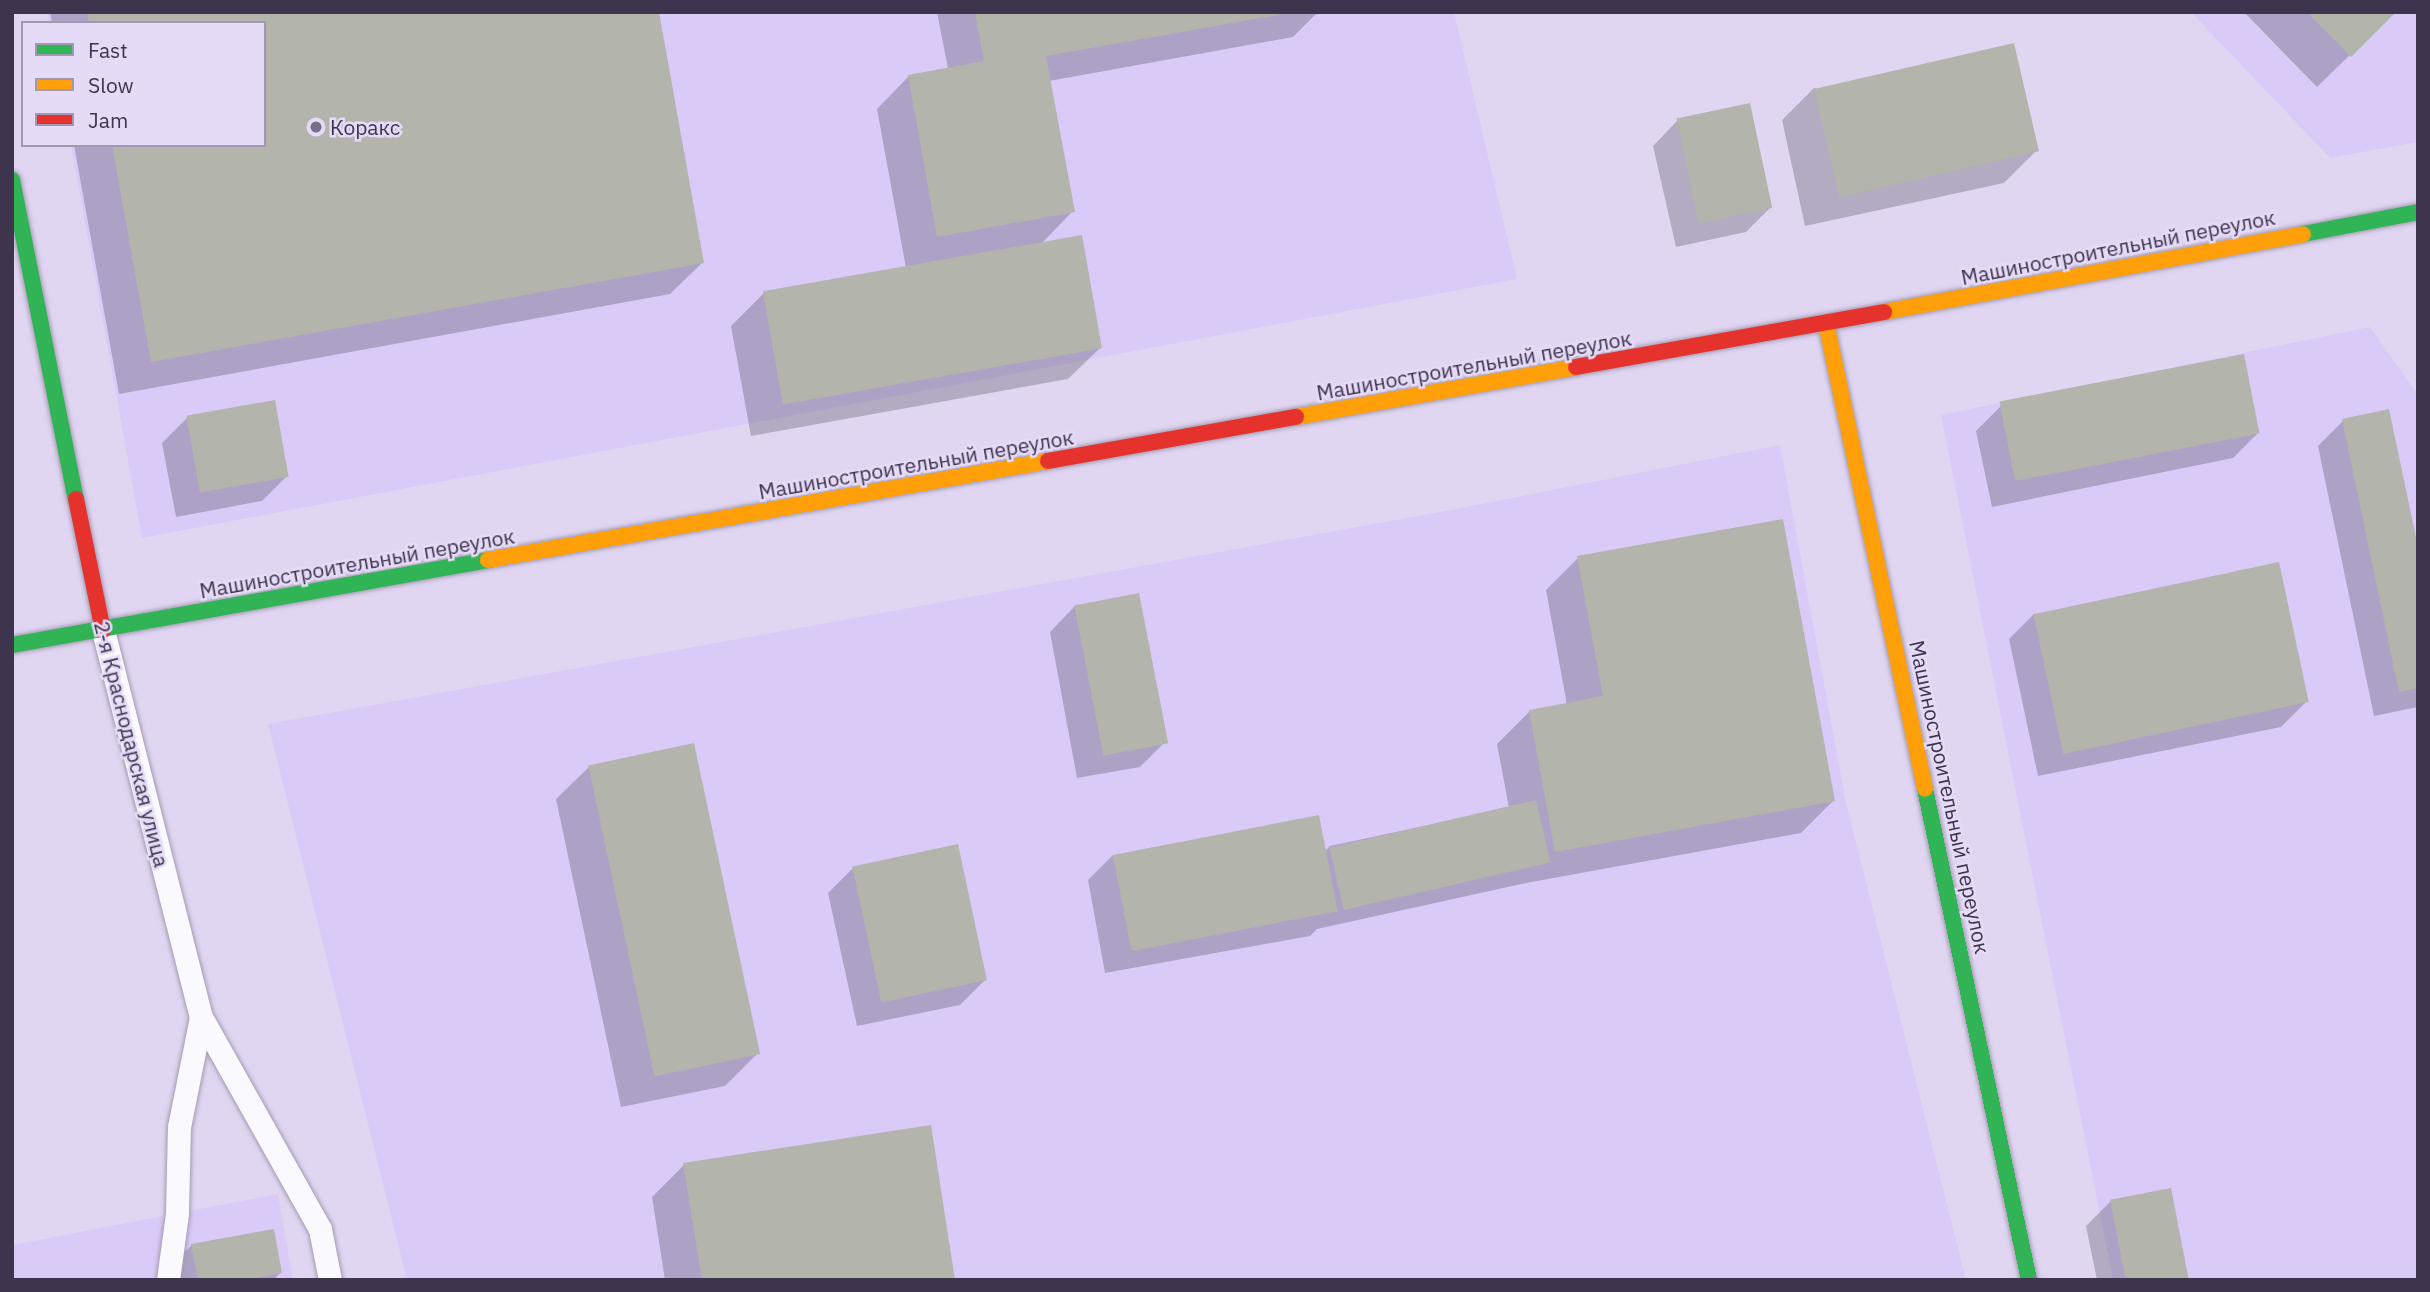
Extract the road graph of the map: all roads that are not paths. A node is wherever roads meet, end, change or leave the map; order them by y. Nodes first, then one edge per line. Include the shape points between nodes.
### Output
1 (12, 180) edge
2 (2418, 212) edge
3 (1826, 323) junction
4 (103, 630) junction
5 (12, 645) edge
6 (201, 1017) junction
7 (168, 1280) edge
8 (330, 1280) edge
9 (2029, 1280) edge

1 - 4 street, 2-я Краснодарская улица
2 - 3 street, Машиностроительный переулок
3 - 4 street, Машиностроительный переулок
3 - 9 street, Машиностроительный переулок
4 - 5 street, Машиностроительный переулок
4 - 6 lane, 2-я Краснодарская улица
6 - 7 lane via 179,1128 177,1213
6 - 8 lane, 2-я Краснодарская улица via 320,1229

